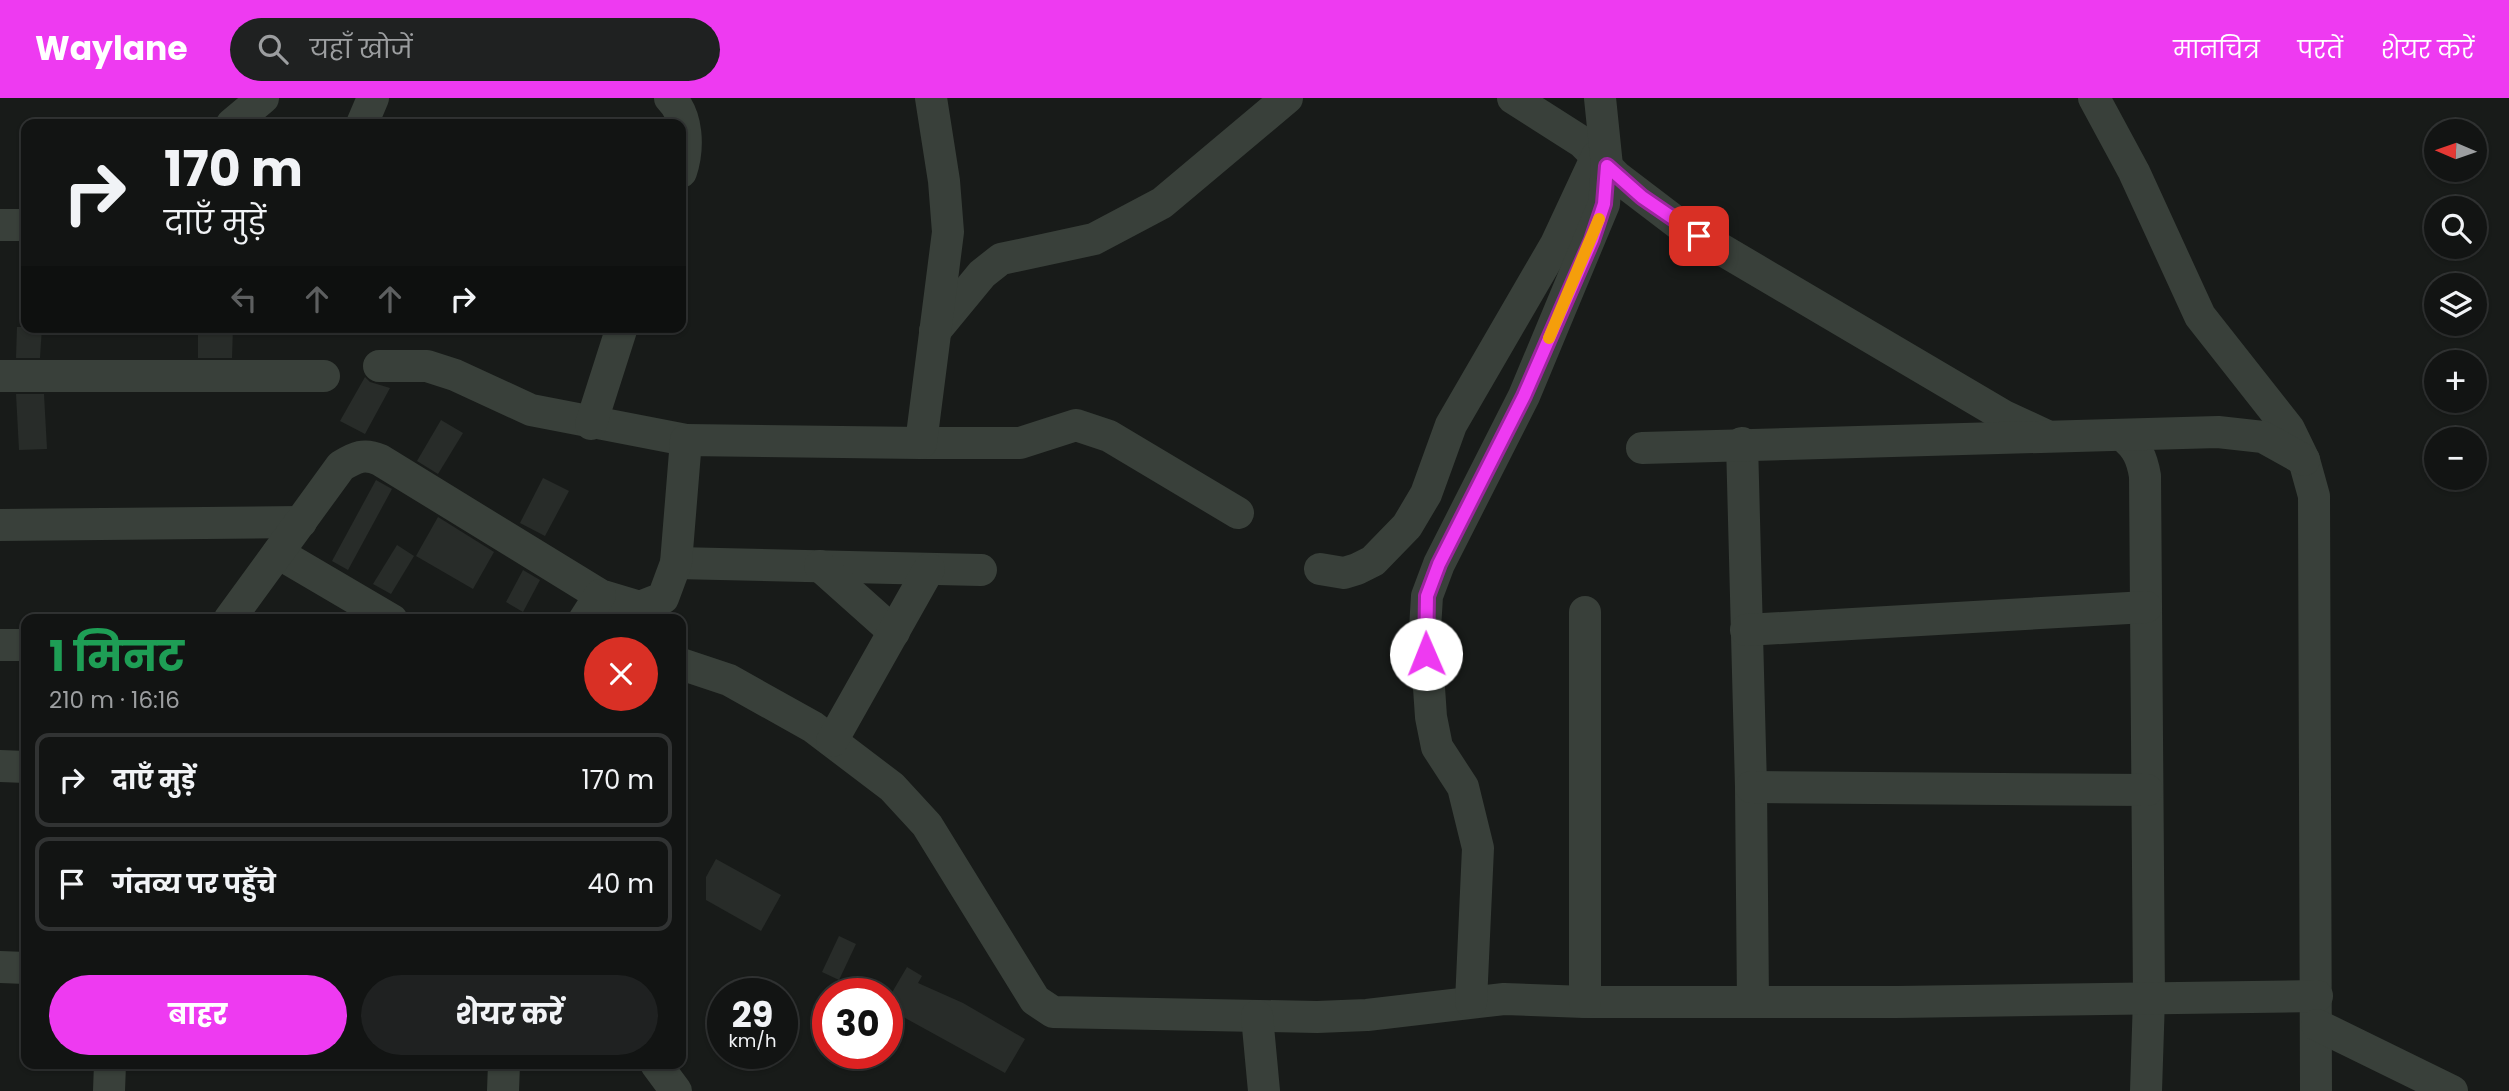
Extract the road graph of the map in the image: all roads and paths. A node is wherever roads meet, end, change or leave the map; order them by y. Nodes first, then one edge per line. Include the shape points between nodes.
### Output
1 (263, 98) edge
2 (373, 98) edge
3 (670, 98) edge
4 (931, 98) edge
5 (1287, 98) edge
6 (1513, 98) edge
7 (1600, 98) edge
8 (2094, 98) edge
9 (238, 119) edge
10 (364, 119) edge
11 (683, 119) edge
12 (1602, 161) junction
13 (0, 225) edge
14 (21, 225) edge
15 (935, 332) junction
16 (620, 333) edge
17 (379, 366) dead end
18 (0, 376) edge
19 (324, 376) dead end
20 (591, 424) junction
21 (2123, 436) junction
22 (2052, 438) junction
23 (686, 440) junction
24 (921, 443) junction
25 (1742, 443) junction
26 (1642, 448) dead end
27 (2304, 460) junction
28 (1238, 513) dead end
29 (300, 522) junction
30 (0, 525) edge
31 (278, 553) junction
32 (676, 563) junction
33 (820, 566) junction
34 (929, 569) junction
35 (1320, 569) dead end
36 (981, 570) dead end
37 (592, 607) edge
38 (2146, 607) junction
39 (653, 612) edge
40 (1585, 612) dead end
41 (233, 614) edge
42 (382, 614) edge
43 (1746, 630) junction
44 (894, 632) junction
45 (0, 645) edge
46 (21, 645) edge
47 (686, 666) edge
48 (832, 741) junction
49 (0, 766) edge
50 (21, 767) edge
51 (1751, 787) junction
52 (2147, 790) junction
53 (0, 967) edge
54 (21, 968) edge
55 (2149, 998) junction
56 (1471, 1002) junction
57 (1585, 1002) junction
58 (1753, 1002) junction
59 (2317, 1011) junction
60 (1257, 1016) junction
61 (110, 1069) edge
62 (504, 1069) edge
63 (660, 1069) edge
64 (109, 1091) edge
65 (502, 1091) edge
66 (676, 1091) edge
67 (1264, 1091) edge
68 (2146, 1091) edge
69 (2316, 1091) edge
70 (2452, 1091) edge

1 - 9 street
2 - 10 street
3 - 11 street via 681,108
4 - 15 street via 948,232
5 - 15 street via 1162,203 1094,239 1001,259 982,274
6 - 12 street via 1582,142
7 - 12 street
8 - 27 street via 2134,172 2200,316 2289,429
12 - 22 street via 1680,225 2004,416
12 - 35 street via 1451,425 1426,494 1407,526 1373,561 1357,569 1345,573
12 - 56 street via 1604,204 1592,240 1524,396 1427,596 1425,629 1437,747 1463,787 1478,848
13 - 14 street
15 - 24 street
16 - 20 street
17 - 20 street via 428,366 531,410
18 - 19 street
20 - 23 street
21 - 22 street
21 - 27 street via 2241,433 2263,437
21 - 38 street via 2143,459
22 - 25 street
23 - 24 street
23 - 32 street
24 - 28 street via 1020,443 1076,425 1109,436
25 - 26 street
25 - 43 street
27 - 59 street via 2314,496
29 - 30 street
29 - 31 street
29 - 37 street via 341,466 367,455
31 - 41 street
31 - 42 street
32 - 33 street
32 - 39 street
33 - 34 street
33 - 44 street
34 - 36 street
34 - 44 street
37 - 39 street via 640,607
38 - 43 street
38 - 52 street
40 - 57 street
43 - 51 street
44 - 48 street
45 - 46 street
47 - 48 street via 729,680
48 - 60 street via 892,787 927,825 1035,1000 1045,1007 1053,1012
49 - 50 street
51 - 52 street
51 - 58 street
52 - 55 street
53 - 54 street
55 - 58 street
55 - 59 street
55 - 68 street
56 - 57 street
56 - 60 street via 1367,1015
57 - 58 street
59 - 69 street
59 - 70 street
60 - 67 street
61 - 64 street
62 - 65 street
63 - 66 street

